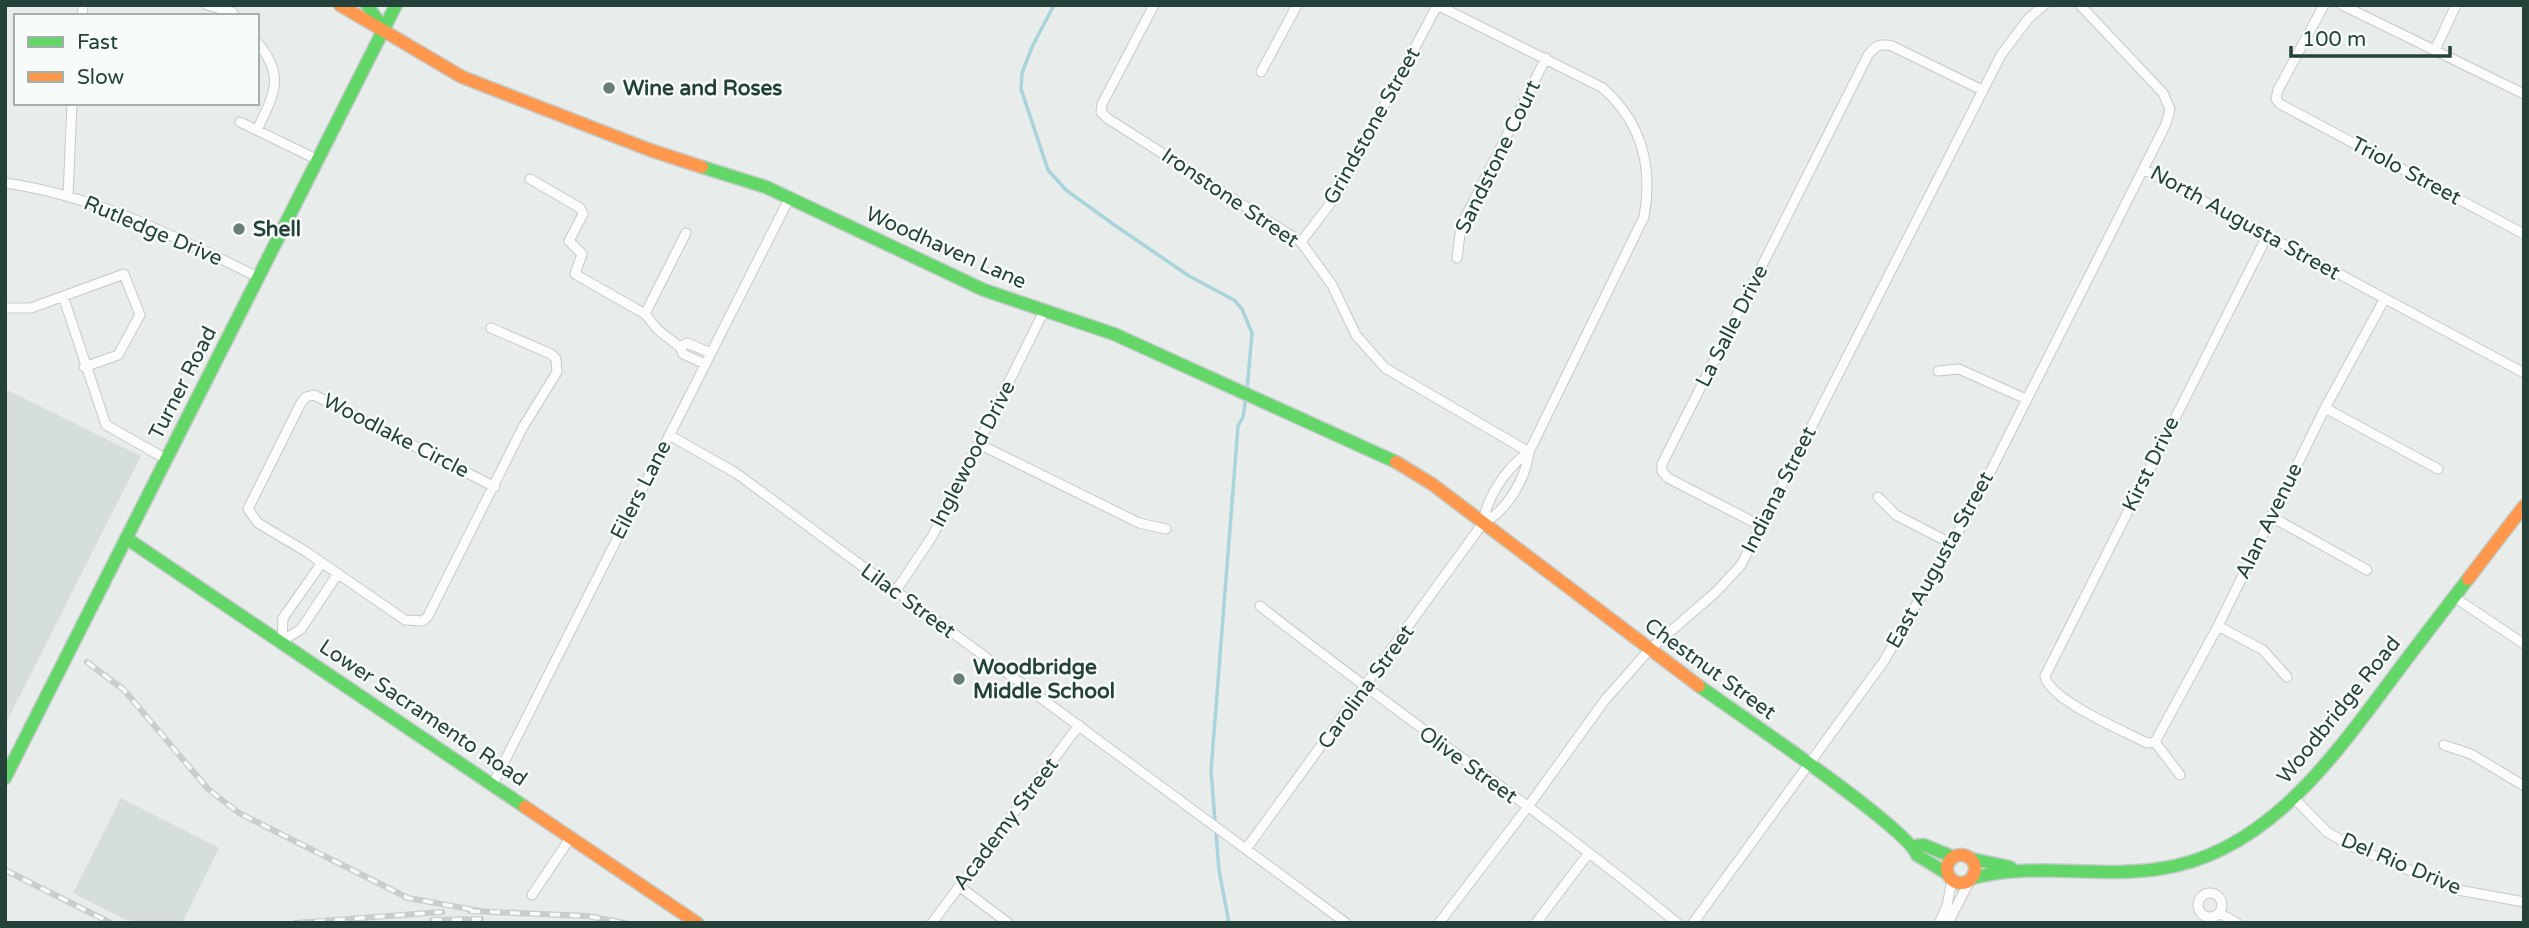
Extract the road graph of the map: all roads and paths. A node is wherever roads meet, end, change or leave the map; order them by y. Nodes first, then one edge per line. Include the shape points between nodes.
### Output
1 (207, 5) edge
2 (340, 5) edge
3 (367, 5) edge
4 (396, 5) edge
5 (1154, 5) edge
6 (1297, 5) edge
7 (1437, 5) edge
8 (2044, 5) edge
9 (2080, 5) edge
10 (2324, 5) edge
11 (2342, 5) edge
12 (2456, 5) edge
13 (234, 14) edge
14 (384, 28) junction
15 (259, 44) edge
16 (2435, 50) junction
17 (1545, 58) junction
18 (1261, 72) dead end
19 (1982, 90) junction
20 (2524, 93) edge
21 (72, 105) edge
22 (240, 122) dead end
23 (257, 130) junction
24 (318, 160) junction
25 (2143, 169) junction
26 (530, 179) dead end
27 (5, 183) edge
28 (68, 196) junction
29 (790, 197) junction
30 (686, 233) dead end
31 (2524, 234) edge
32 (2266, 237) junction
33 (1301, 242) junction
34 (1457, 258) dead end
35 (258, 277) junction
36 (63, 296) junction
37 (2384, 300) junction
38 (5, 308) edge
39 (1044, 311) junction
40 (645, 314) junction
41 (491, 328) dead end
42 (680, 347) junction
43 (710, 353) junction
44 (705, 364) junction
45 (84, 367) junction
46 (1938, 371) dead end
47 (2524, 373) edge
48 (2026, 399) junction
49 (2325, 408) junction
50 (669, 435) junction
51 (979, 444) junction
52 (1529, 452) junction
53 (166, 459) junction
54 (2438, 470) dead end
55 (495, 487) junction
56 (1878, 496) dead end
57 (2524, 506) edge
58 (2270, 516) junction
59 (1483, 523) junction
60 (1760, 526) junction
61 (1166, 528) dead end
62 (126, 538) junction
63 (1952, 544) junction
64 (321, 564) junction
65 (2367, 570) dead end
66 (337, 575) junction
67 (895, 592) junction
68 (2454, 597) junction
69 (1260, 606) dead end
70 (2218, 626) junction
71 (282, 641) junction
72 (2524, 644) edge
73 (1649, 650) junction
74 (2287, 677) dead end
75 (1365, 689) junction
76 (1080, 725) junction
77 (2155, 742) junction
78 (2444, 745) dead end
79 (1810, 765) junction
80 (2180, 775) dead end
81 (5, 778) edge
82 (493, 784) junction
83 (2524, 786) edge
84 (2293, 797) junction
85 (1527, 808) junction
86 (572, 837) junction
87 (1914, 846) junction
88 (1247, 849) junction
89 (1588, 853) junction
90 (1953, 857) junction
91 (1972, 859) junction
92 (2010, 867) junction
93 (1950, 877) junction
94 (1971, 880) junction
95 (959, 886) junction
96 (532, 895) dead end
97 (2524, 902) edge
98 (2219, 913) dead end
99 (697, 923) edge
100 (932, 923) edge
101 (1008, 923) edge
102 (1346, 923) edge
103 (1439, 923) edge
104 (1536, 923) edge
105 (1677, 923) edge
106 (1693, 923) edge
107 (1939, 923) edge
108 (1948, 923) edge
109 (2237, 923) edge

1 - 13 street
2 - 14 street
3 - 14 street
4 - 14 street, Turner Road
5 - 33 street, Ironstone Street via 1102,104 1104,115
6 - 18 street
7 - 17 street, Carolina Street
7 - 33 street, Grindstone Street via 1336,196
8 - 19 street, Indiana Street via 2001,55
9 - 25 street, North Augusta Street via 2163,93 2170,109
10 - 31 street, Triolo Street via 2276,99
11 - 16 street
12 - 16 street
14 - 24 street, Turner Road
14 - 29 street, Woodhaven Lane via 434,63 477,84 638,146
15 - 23 street via 276,75 274,94
16 - 20 street
17 - 34 street, Sandstone Court via 1461,226
17 - 52 street, Carolina Street via 1615,99 1645,157 1648,195 1636,238
19 - 60 street, Indiana Street
19 - 60 street, La Salle Drive via 1883,44 1868,55 1662,464 1668,478
21 - 28 street
22 - 23 street
23 - 24 street
24 - 35 street, Turner Road
25 - 32 street, North Augusta Street
25 - 48 street, East Augusta Street
26 - 40 street via 583,214 569,241 582,254 575,274
27 - 28 street, Rutledge Drive
28 - 35 street, Rutledge Drive via 152,225
29 - 39 street, Woodhaven Lane via 965,281
29 - 43 street, Eilers Lane
30 - 40 street
32 - 37 street, North Augusta Street
32 - 77 street, Kirst Drive via 2046,670 2046,684 2052,690 2147,743
33 - 52 street, Ironstone Street via 1332,285 1356,335 1378,362
35 - 53 street, Turner Road
36 - 38 street via 31,308
36 - 45 street
36 - 45 street via 124,274 140,315 118,355
37 - 47 street, North Augusta Street
37 - 49 street, Alan Avenue
39 - 51 street, Inglewood Drive
39 - 59 street, Woodhaven Lane via 1115,334 1401,464
40 - 42 street
41 - 55 street, Woodlake Circle via 551,354 557,363 557,372 523,427
42 - 43 street via 687,343
42 - 44 street via 683,354
43 - 44 street, Eilers Lane
44 - 50 street, Eilers Lane
45 - 53 street via 109,429
46 - 48 street via 1959,369
48 - 63 street, East Augusta Street
49 - 54 street
49 - 58 street, Alan Avenue
50 - 67 street, Lilac Street via 730,469
50 - 82 street, Eilers Lane
51 - 61 street via 1139,523
51 - 67 street, Inglewood Drive via 933,535
52 - 59 street, Carolina Street via 1514,462 1486,506
52 - 59 street, Carolina Street via 1527,468 1498,515
53 - 62 street, Turner Road
55 - 64 street, Woodlake Circle via 314,394 306,397 248,509 258,523
55 - 66 street, Woodlake Circle via 423,621 405,620
56 - 63 street via 1896,515
57 - 68 street, Woodbridge Road
58 - 65 street
58 - 70 street, Alan Avenue
59 - 73 street, Chestnut Street
59 - 75 street, Carolina Street
60 - 73 street, Indiana Street via 1741,565
62 - 71 street, Lower Sacramento Road
62 - 81 street, Turner Road
63 - 79 street, East Augusta Street via 1871,682
64 - 66 street, Woodlake Circle
64 - 71 street via 283,618
66 - 71 street via 301,629
67 - 76 street, Lilac Street
68 - 72 street
68 - 84 street, Woodbridge Road via 2338,748
69 - 75 street, Olive Street
70 - 74 street via 2263,650
70 - 77 street, Alan Avenue
71 - 82 street, Lower Sacramento Road
73 - 79 street, Chestnut Street
73 - 85 street, Indiana Street via 1605,700
75 - 85 street, Olive Street
75 - 88 street, Carolina Street
76 - 88 street, Lilac Street
76 - 95 street, Academy Street
77 - 80 street
78 - 83 street via 2471,754
79 - 87 street, Chestnut Street
79 - 106 street, East Augusta Street
82 - 86 street, Lower Sacramento Road
84 - 92 street, Woodbridge Road via 2236,842 2186,865 2137,871
84 - 97 street, Del Rio Drive via 2327,832 2353,847 2458,890
85 - 89 street, Olive Street
85 - 103 street, Indiana Street
86 - 96 street
86 - 99 street, Lower Sacramento Road
87 - 90 street, Chestnut Street via 1924,845
87 - 93 street, Chestnut Street via 1917,855
88 - 102 street, Lilac Street
89 - 104 street
89 - 105 street, Olive Street
90 - 91 street
90 - 93 street via 1947,866
91 - 92 street, Woodbridge Road
91 - 94 street via 1976,868
92 - 94 street, Woodbridge Road
93 - 94 street via 1960,884
93 - 107 street via 1947,906
94 - 108 street
95 - 100 street, Academy Street
95 - 101 street
98 - 109 street

